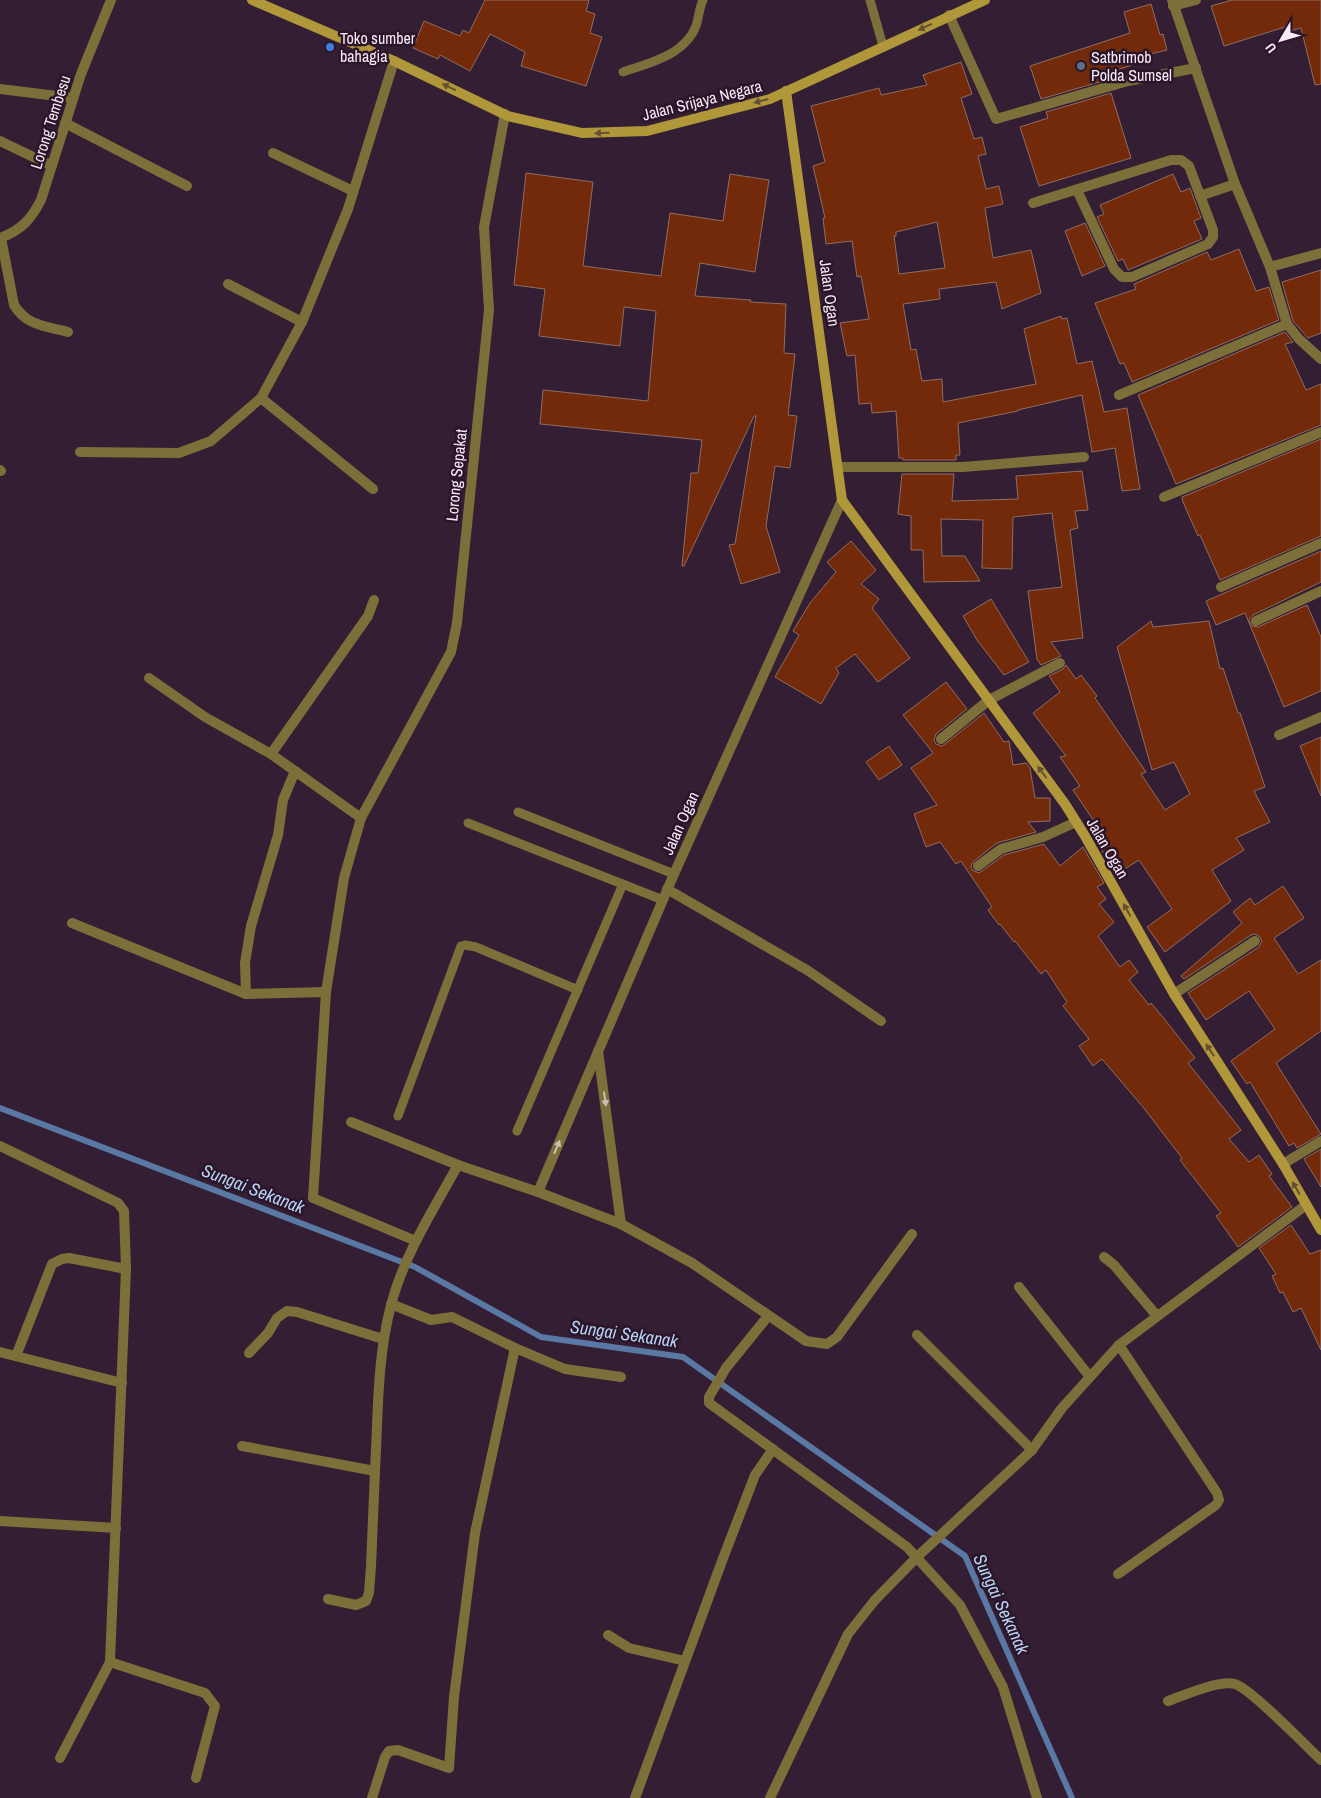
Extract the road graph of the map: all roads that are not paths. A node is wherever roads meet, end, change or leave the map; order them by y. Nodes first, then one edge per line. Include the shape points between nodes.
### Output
1 (111, 0) edge
2 (252, 0) edge
3 (703, 0) edge
4 (870, 0) edge
5 (986, 0) edge
6 (1196, 0) edge
7 (1172, 3) edge
8 (949, 15) junction
9 (883, 46) junction
10 (394, 61) junction
11 (1196, 68) junction
12 (623, 72) dead end
13 (0, 89) edge
14 (786, 91) junction
15 (74, 98) junction
16 (505, 114) junction
17 (65, 123) junction
18 (0, 141) edge
19 (273, 153) dead end
20 (52, 166) junction
21 (1235, 184) junction
22 (187, 186) dead end
23 (1077, 190) junction
24 (354, 191) junction
25 (1200, 196) junction
26 (1033, 203) dead end
27 (0, 238) edge
28 (1321, 253) edge
29 (1270, 267) junction
30 (228, 284) dead end
31 (302, 322) junction
32 (1287, 324) junction
33 (68, 332) dead end
34 (1321, 359) edge
35 (1119, 395) dead end
36 (261, 398) junction
37 (1321, 432) edge
38 (80, 452) dead end
39 (1084, 457) dead end
40 (838, 467) junction
41 (373, 489) dead end
42 (1164, 497) dead end
43 (842, 500) junction
44 (1321, 543) edge
45 (1221, 587) dead end
46 (1321, 591) edge
47 (374, 600) dead end
48 (1256, 621) dead end
49 (1060, 663) dead end
50 (149, 678) dead end
51 (989, 700) junction
52 (1321, 717) edge
53 (1279, 735) dead end
54 (941, 739) dead end
55 (271, 754) junction
56 (295, 771) junction
57 (518, 812) dead end
58 (361, 818) junction
59 (1076, 822) junction
60 (468, 823) dead end
61 (978, 866) dead end
62 (674, 874) junction
63 (623, 884) junction
64 (667, 890) junction
65 (662, 900) junction
66 (72, 923) dead end
67 (1255, 941) dead end
68 (578, 990) junction
69 (326, 992) junction
70 (246, 994) junction
71 (1174, 994) junction
72 (881, 1020) dead end
73 (598, 1050) junction
74 (398, 1116) dead end
75 (351, 1122) dead end
76 (517, 1131) dead end
77 (1321, 1141) edge
78 (0, 1146) edge
79 (1283, 1164) junction
80 (458, 1165) junction
81 (538, 1192) junction
82 (1306, 1205) junction
83 (621, 1224) junction
84 (1321, 1230) edge
85 (912, 1234) dead end
86 (416, 1241) junction
87 (1104, 1257) dead end
88 (126, 1269) junction
89 (1019, 1286) dead end
90 (391, 1304) junction
91 (768, 1316) junction
92 (1157, 1316) junction
93 (917, 1335) dead end
94 (383, 1339) junction
95 (1119, 1345) junction
96 (515, 1348) junction
97 (0, 1352) edge
98 (249, 1353) dead end
99 (16, 1356) junction
100 (621, 1377) dead end
101 (1090, 1377) junction
102 (122, 1382) junction
103 (242, 1446) dead end
104 (773, 1449) junction
105 (1032, 1450) junction
106 (374, 1471) junction
107 (0, 1520) edge
108 (116, 1528) junction
109 (920, 1554) junction
110 (1118, 1574) dead end
111 (328, 1599) dead end
112 (608, 1635) dead end
113 (685, 1661) junction
114 (110, 1662) junction
115 (1168, 1701) dead end
116 (60, 1758) dead end
117 (1321, 1760) edge
118 (196, 1778) dead end
119 (372, 1798) edge
120 (635, 1798) edge
121 (770, 1798) edge
122 (1037, 1798) edge

1 - 15 street, Lorong Tembesu
2 - 10 main road, Jalan Srijaya Negara
3 - 12 lane via 696,26 681,47 661,59
4 - 9 lane
5 - 8 main road, Jalan Srijaya Negara
6 - 7 street
7 - 11 street
8 -> 9 main road, Jalan Srijaya Negara
8 - 11 street via 996,119 1128,81
9 - 14 main road, Jalan Srijaya Negara
16 -> 10 main road, Jalan Srijaya Negara
10 - 24 street
11 - 21 street
13 - 15 street
14 -> 16 main road, Jalan Srijaya Negara via 647,131 582,133
14 - 40 main road, Jalan Ogan
15 - 17 street, Lorong Tembesu
16 - 58 street, Lorong Sepakat via 484,228 488,310 457,623 451,652
17 - 20 street, Lorong Tembesu
17 - 22 street
18 - 20 street
19 - 24 street
20 - 27 street, Lorong Tembesu via 32,217 21,228
21 - 25 street
21 - 29 street
23 - 25 street via 1171,160 1181,160 1188,166
23 - 25 street via 1114,269 1122,277 1132,277 1208,244 1213,230
23 - 26 street
24 - 31 street
27 - 33 street via 14,305 20,314 28,321
28 - 29 street
29 - 32 street
30 - 31 street
31 - 36 street
32 - 34 street
32 - 35 street
36 - 38 street via 211,441 178,453
36 - 41 street
37 - 42 street
39 - 40 street via 962,467
40 - 43 main road, Jalan Ogan
43 - 51 main road, Jalan Ogan
43 - 62 street, Jalan Ogan
44 - 45 street
46 - 48 street
47 - 55 street via 368,616
49 - 51 street
50 - 55 street via 205,717
51 - 54 street
59 -> 51 main road, Jalan Ogan
52 - 53 street
55 - 56 street
56 - 58 street
56 - 70 street via 283,800 278,836 251,926 245,964
57 - 62 lane
58 - 69 street, Lorong Sepakat via 344,878
59 - 61 street via 1043,837 1001,849
71 -> 59 main road, Jalan Ogan
60 - 63 lane
62 - 64 street, Jalan Ogan
63 - 65 lane
63 - 68 lane
64 - 65 street, Jalan Ogan
64 - 72 street via 807,970
65 - 73 street, Jalan Ogan
66 - 70 street
67 - 71 street
68 - 74 lane via 476,947 462,946
68 - 76 lane
69 - 70 street
69 - 86 street, Lorong Sepakat via 313,1198
79 -> 71 main road, Jalan Ogan
81 -> 73 street, Jalan Ogan
73 -> 83 street
75 - 80 street
77 - 79 street
78 - 88 street via 118,1203 124,1211
82 -> 79 main road, Jalan Ogan
80 - 81 street
80 - 86 street
81 - 83 street
82 - 84 main road, Jalan Ogan
82 - 92 street
83 - 91 street via 692,1263
85 - 91 street via 837,1337 827,1344 806,1341
86 - 90 street
87 - 92 street
88 - 99 street via 69,1258 52,1264
88 - 102 street
89 - 101 street
90 - 94 street
90 - 96 street via 431,1320 452,1317
91 - 104 street via 726,1368 709,1397 709,1403
92 - 95 street
93 - 105 street
94 - 98 street via 287,1310
94 - 106 street
95 - 101 street
95 - 110 street via 1219,1500
96 - 100 street via 566,1369
96 - 119 street via 475,1533 454,1697 449,1768 398,1750 390,1751 385,1757
97 - 99 street
99 - 102 street
101 - 105 street via 1062,1408
102 - 108 street
103 - 106 street
104 - 109 street
104 - 113 street via 755,1476
105 - 109 street
106 - 111 street via 369,1593 366,1601 356,1605
107 - 108 street
108 - 114 street
109 - 121 street via 875,1600 848,1634
109 - 122 street via 960,1605 1002,1687
112 - 113 street via 629,1648
113 - 120 street
114 - 116 street
114 - 118 street via 205,1693 212,1700 215,1706
115 - 117 street via 1221,1684 1236,1684

